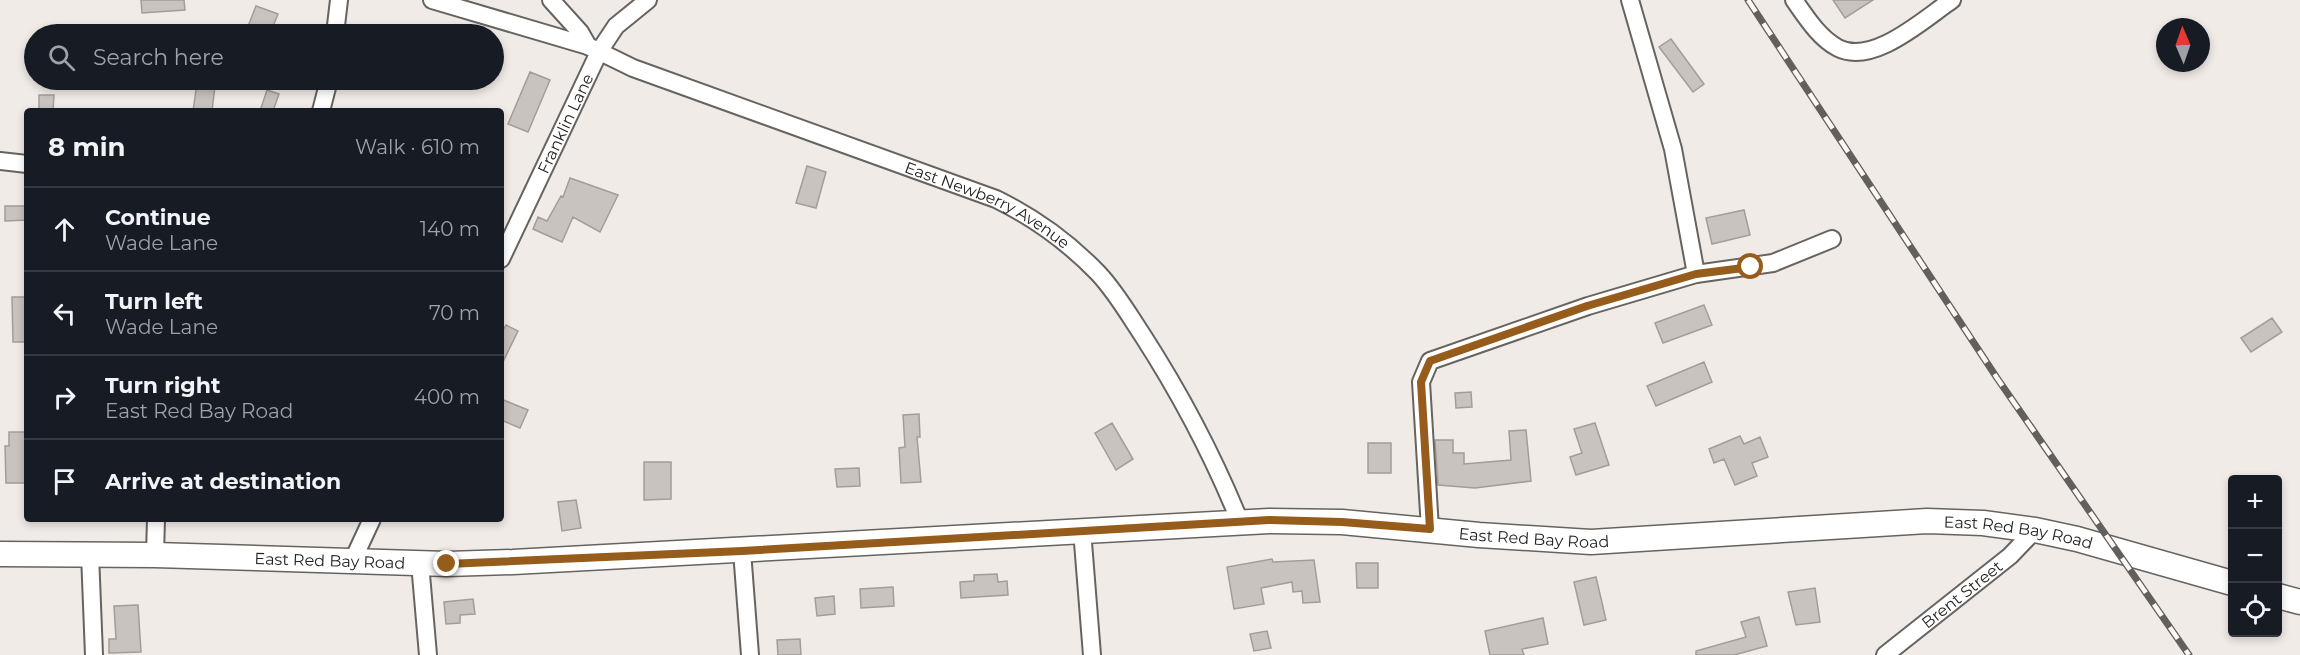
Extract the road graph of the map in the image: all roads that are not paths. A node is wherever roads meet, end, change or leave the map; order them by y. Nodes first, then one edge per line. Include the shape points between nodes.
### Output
1 (339, 0) edge
2 (432, 0) edge
3 (551, 0) edge
4 (648, 0) edge
5 (1630, 0) edge
6 (1794, 0) edge
7 (1952, 0) edge
8 (336, 24) edge
9 (594, 48) junction
10 (326, 90) edge
11 (322, 108) edge
12 (0, 161) edge
13 (24, 164) edge
14 (1832, 239) dead end
15 (504, 252) edge
16 (1696, 274) junction
17 (156, 522) edge
18 (371, 522) edge
19 (1240, 522) junction
20 (1430, 529) junction
21 (1082, 530) junction
22 (2036, 530) junction
23 (742, 551) junction
24 (0, 554) edge
25 (90, 554) junction
26 (155, 555) junction
27 (352, 562) junction
28 (420, 563) junction
29 (2228, 582) edge
30 (2282, 597) edge
31 (2300, 602) edge
32 (94, 655) edge
33 (428, 655) edge
34 (750, 655) edge
35 (1092, 655) edge
36 (1885, 655) edge

1 - 8 street
2 - 9 street, East Newberry Avenue
3 - 9 street
4 - 9 street, Franklin Lane
5 - 16 street via 1673,149
6 - 7 street via 1828,41 1840,49 1857,52 1880,48
9 - 15 street, Franklin Lane
9 - 19 street, East Newberry Avenue via 633,68 717,100 996,199 1059,237 1100,275 1159,360 1225,484
10 - 11 street
12 - 13 street
14 - 16 street via 1773,263
16 - 20 street via 1587,306 1430,361 1421,382
17 - 26 street
18 - 27 street
19 - 20 street, East Red Bay Road via 1322,521
19 - 21 street, East Red Bay Road
20 - 22 street, East Red Bay Road via 1591,542 1927,521
21 - 23 street, East Red Bay Road
21 - 35 street
22 - 29 street, East Red Bay Road
22 - 36 street, Brent Street via 2010,556
23 - 28 street, East Red Bay Road
23 - 34 street
24 - 25 street, East Red Bay Road
25 - 26 street, East Red Bay Road
25 - 32 street
26 - 27 street, East Red Bay Road
27 - 28 street, East Red Bay Road
28 - 33 street
30 - 31 street

